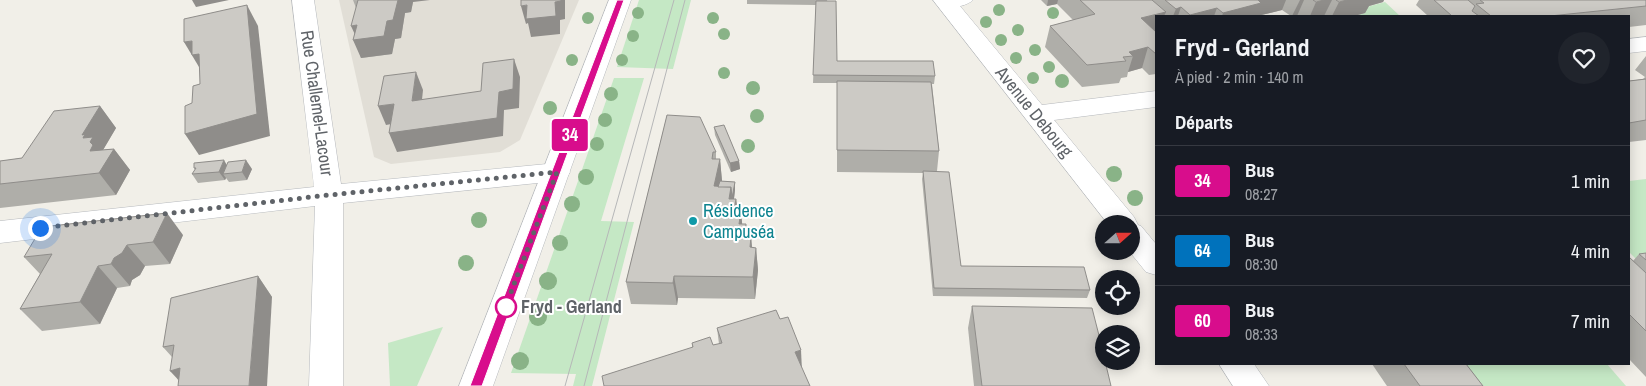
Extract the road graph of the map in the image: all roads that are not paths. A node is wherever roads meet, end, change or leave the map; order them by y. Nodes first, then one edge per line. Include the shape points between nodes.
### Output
1 (303, 0) edge
2 (620, 0) edge
3 (952, 1) edge
4 (1646, 44) edge
5 (1630, 46) edge
6 (1155, 99) edge
7 (1036, 114) junction
8 (557, 172) junction
9 (329, 195) junction
10 (1117, 215) edge
11 (0, 232) edge
12 (1140, 244) edge
13 (1155, 263) edge
14 (1236, 365) edge
15 (326, 386) edge
16 (476, 386) edge
17 (1252, 386) edge

1 - 9 street, Rue Challemel-Lacour
2 - 8 street
3 - 7 street, Avenue Debourg
4 - 5 street
6 - 7 street
7 - 10 street, Avenue Debourg
8 - 9 street
8 - 16 street
9 - 11 street
9 - 15 street, Rue Challemel-Lacour
12 - 13 street
14 - 17 street

